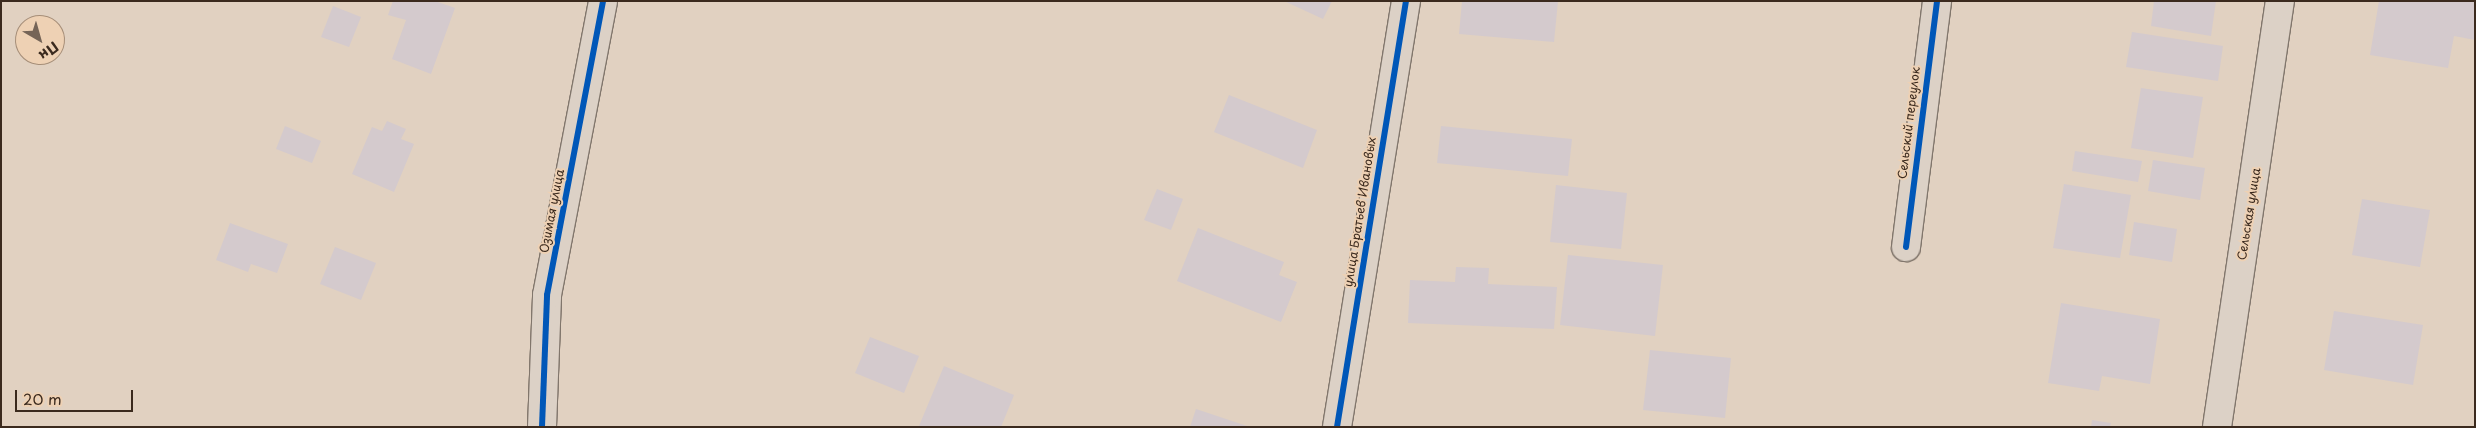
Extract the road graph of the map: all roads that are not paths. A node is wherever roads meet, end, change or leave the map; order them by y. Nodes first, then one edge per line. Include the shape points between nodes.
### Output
1 (603, 1) edge
2 (1406, 1) edge
3 (1937, 1) edge
4 (2280, 1) edge
5 (1906, 247) dead end
6 (542, 427) edge
7 (1337, 427) edge
8 (2217, 427) edge

1 - 6 street, Озимая улица via 547,295
2 - 7 street, улица Братьев Ивановых
3 - 5 street, Сельский переулок
4 - 8 street, Сельская улица

